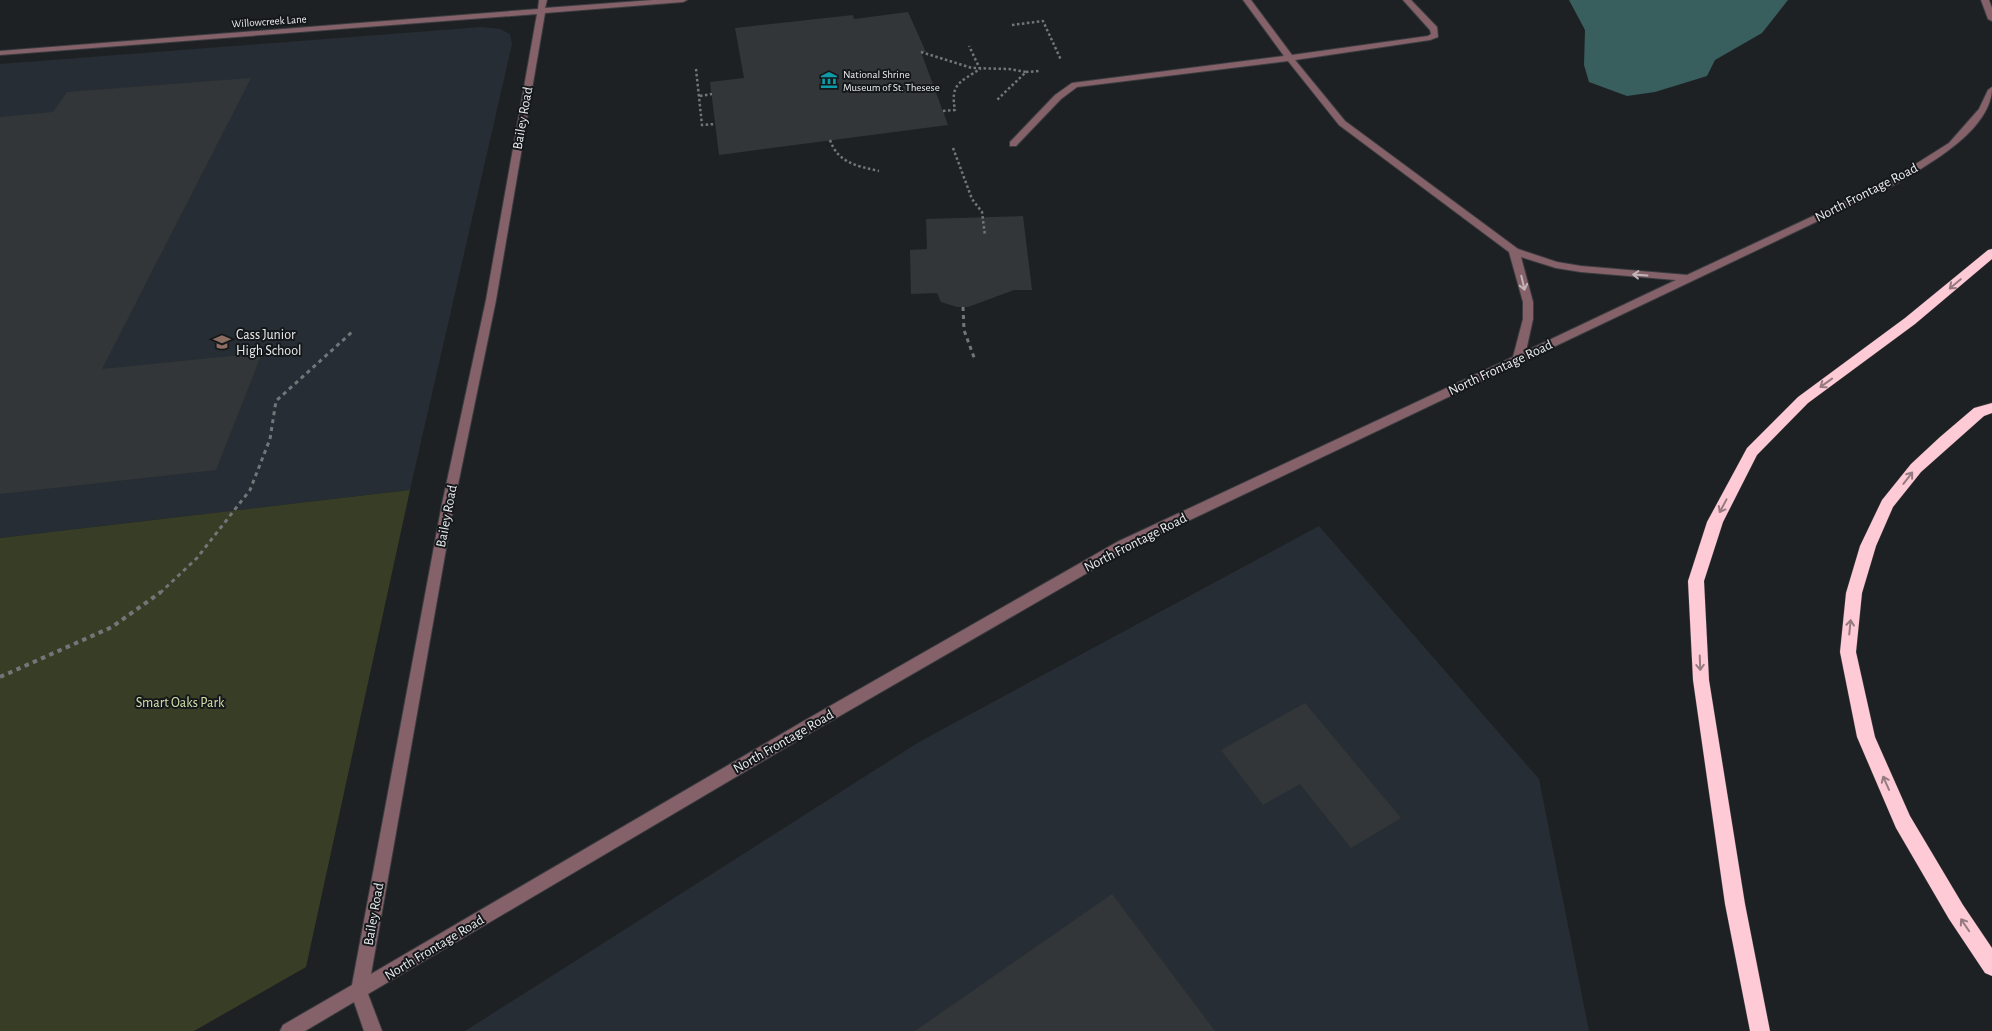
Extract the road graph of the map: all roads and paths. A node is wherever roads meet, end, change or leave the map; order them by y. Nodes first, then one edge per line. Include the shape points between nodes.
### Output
1 (683, 0) edge
2 (1246, 0) edge
3 (1406, 0) edge
4 (1985, 0) edge
5 (541, 6) edge
6 (1992, 19) edge
7 (1012, 24) dead end
8 (969, 46) dead end
9 (921, 52) dead end
10 (0, 53) edge
11 (1290, 58) junction
12 (1063, 64) dead end
13 (696, 69) dead end
14 (980, 69) junction
15 (1046, 70) dead end
16 (1026, 72) junction
17 (1992, 90) edge
18 (712, 94) dead end
19 (700, 96) junction
20 (997, 100) dead end
21 (943, 111) dead end
22 (715, 124) dead end
23 (830, 140) dead end
24 (1013, 144) dead end
25 (953, 148) dead end
26 (879, 171) dead end
27 (985, 236) dead end
28 (1514, 250) junction
29 (1992, 252) edge
30 (1689, 278) junction
31 (962, 306) dead end
32 (352, 332) dead end
33 (1518, 358) junction
34 (975, 360) dead end
35 (1992, 408) edge
36 (0, 677) edge
37 (1992, 966) edge
38 (359, 991) junction
39 (289, 1031) edge
40 (373, 1031) edge
41 (1760, 1031) edge

1 - 5 street, Willowcreek Lane
2 - 11 street
3 - 11 street via 1434,30 1435,34 1430,38
4 - 6 street
5 - 10 street, Willowcreek Lane
5 - 38 street, Bailey Road via 490,300 448,504
7 - 12 path via 1043,21
8 - 14 path
9 - 14 path
11 - 24 street via 1075,85 1058,97
11 - 28 street via 1342,123
13 - 19 path
14 - 16 path
14 - 21 path via 958,84 952,95 955,110
15 - 16 path
16 - 20 path
17 - 30 street, North Frontage Road via 1983,110 1952,145 1895,181
18 - 19 path
19 - 22 path via 702,125
23 - 26 path via 838,159
25 - 27 path via 972,199 982,212
30 -> 28 street via 1581,269 1556,265
28 -> 33 street via 1528,302 1528,319
29 -> 41 highway via 1910,322 1803,400 1752,452 1715,522 1696,581 1701,680 1735,904
30 - 33 street, North Frontage Road
31 - 34 path via 964,330
32 - 36 path via 276,401 270,438 250,490 197,558 169,586 112,627
33 - 38 street, North Frontage Road via 1122,546 806,727
37 -> 35 highway via 1903,822 1866,737 1848,652 1854,593 1868,546 1887,504 1916,468 1945,441 1979,412
38 - 39 street, North Frontage Road
38 - 40 street, Bailey Road

